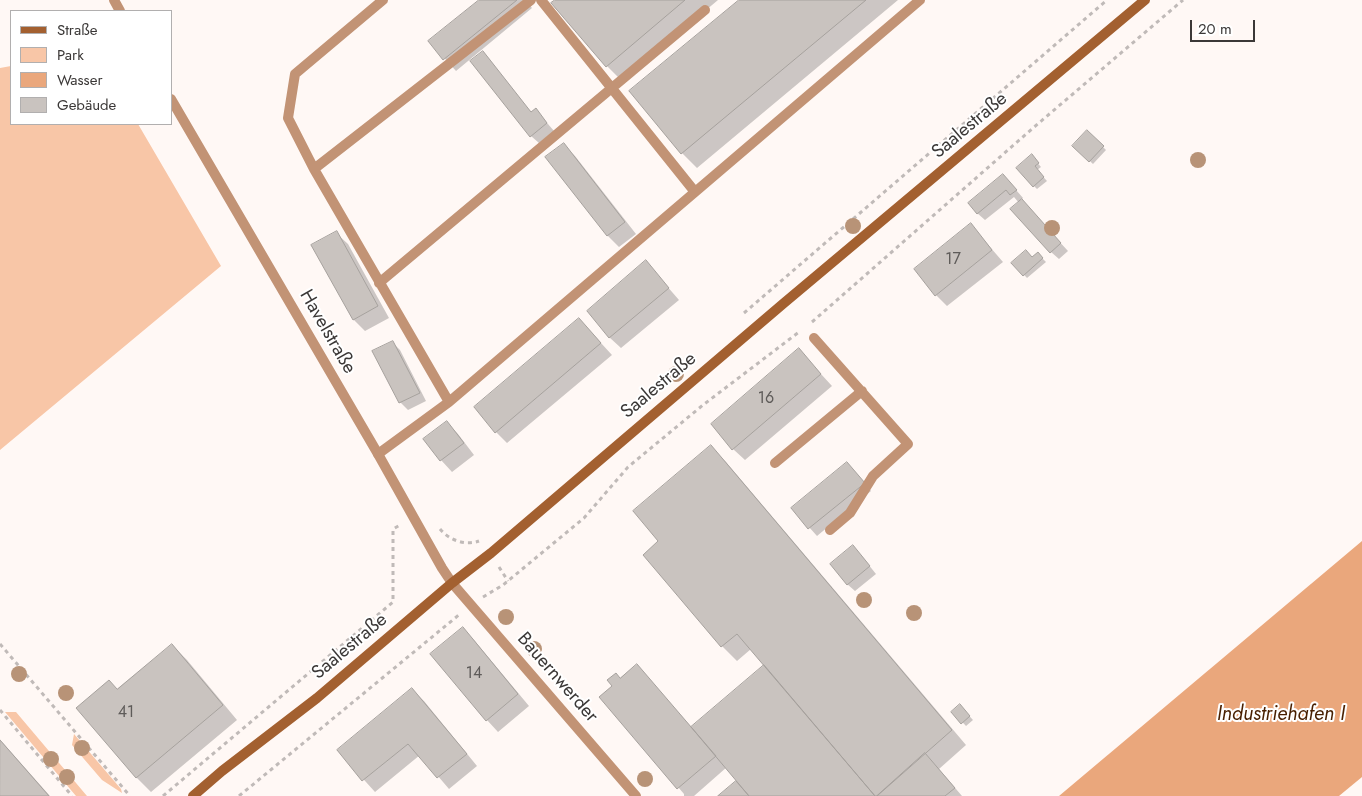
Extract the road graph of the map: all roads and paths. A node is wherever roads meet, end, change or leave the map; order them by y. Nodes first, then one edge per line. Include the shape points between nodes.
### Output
1 (383, 0) edge
2 (531, 0) edge
3 (541, 0) edge
4 (920, 0) edge
5 (1145, 0) edge
6 (1183, 0) edge
7 (705, 10) dead end
8 (612, 88) junction
9 (172, 100) edge
10 (314, 169) junction
11 (695, 192) junction
12 (379, 284) junction
13 (814, 338) dead end
14 (862, 391) junction
15 (449, 402) junction
16 (378, 454) junction
17 (775, 463) dead end
18 (413, 516) junction
19 (437, 523) dead end
20 (830, 530) dead end
21 (482, 540) dead end
22 (452, 583) junction
23 (484, 597) dead end
24 (459, 615) dead end
25 (0, 644) edge
26 (0, 710) edge
27 (72, 796) edge
28 (130, 796) edge
29 (163, 796) edge
30 (193, 796) edge
31 (239, 796) edge
32 (636, 796) edge

1 - 10 street via 295,74 288,118
2 - 10 street
3 - 8 street
4 - 11 street
5 - 22 main road, Saalestraße
6 - 23 path via 805,328 628,467 584,518
7 - 8 street
8 - 11 street
8 - 12 street
9 - 16 street, Havelstraße
10 - 12 street
11 - 15 street
12 - 15 street
13 - 14 street
14 - 17 street
14 - 20 street via 908,444 873,476 850,513
15 - 16 street
16 - 18 street, Havelstraße
18 - 22 street, Havelstraße
18 - 29 path, Saalestraße via 393,529 393,602
19 - 21 path via 441,531 452,539 466,544
22 - 30 main road, Saalestraße via 317,698
22 - 32 street, Bauernwerder
24 - 31 path
25 - 28 path
26 - 27 path

